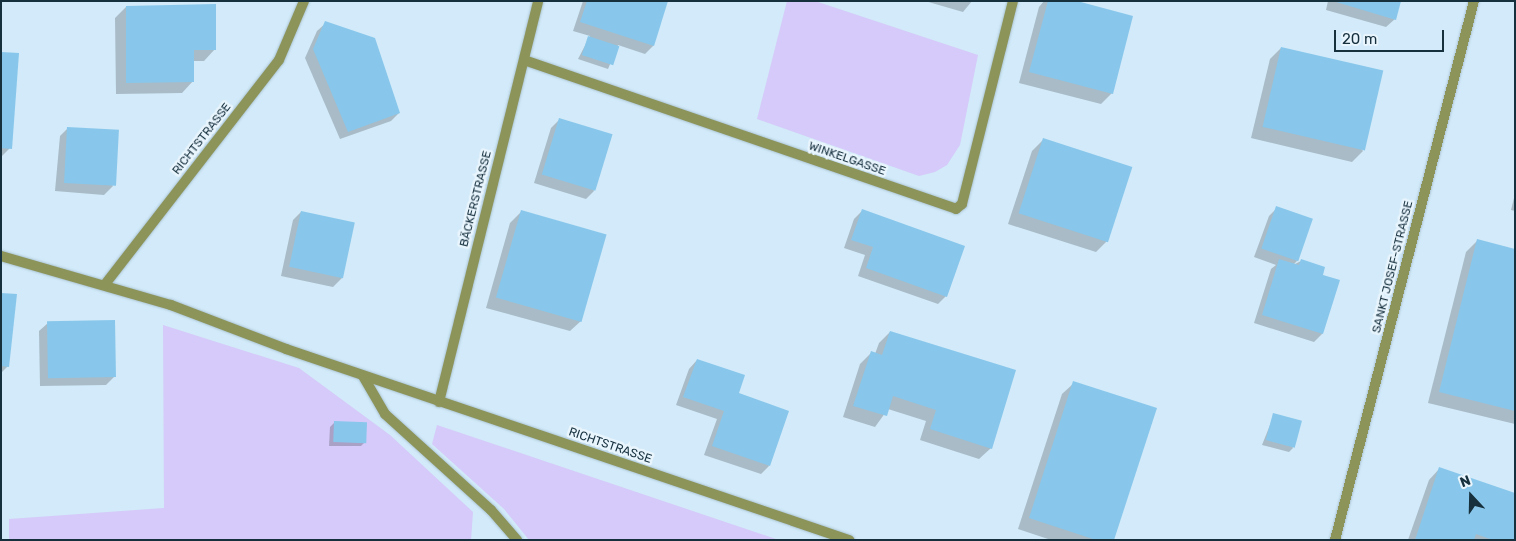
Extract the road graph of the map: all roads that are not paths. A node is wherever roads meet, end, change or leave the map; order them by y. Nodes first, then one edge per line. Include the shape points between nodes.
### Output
1 (304, 1) edge
2 (538, 1) edge
3 (1013, 1) edge
4 (1474, 1) edge
5 (524, 60) junction
6 (1, 256) edge
7 (106, 284) junction
8 (363, 376) junction
9 (439, 402) junction
10 (517, 540) edge
11 (849, 540) edge
12 (1335, 540) edge

1 - 7 street, RICHTSTRASSE via 279,60
2 - 5 street, BÄCKERSTRASSE
3 - 5 street, WINKELGASSE via 962,204 956,209
4 - 12 street, SANKT JOSEF-STRASSE
5 - 9 street, BÄCKERSTRASSE
6 - 7 street, RICHTSTRASSE
7 - 8 street, RICHTSTRASSE
8 - 9 street, RICHTSTRASSE
8 - 10 street via 385,414 491,510
9 - 11 street, RICHTSTRASSE

